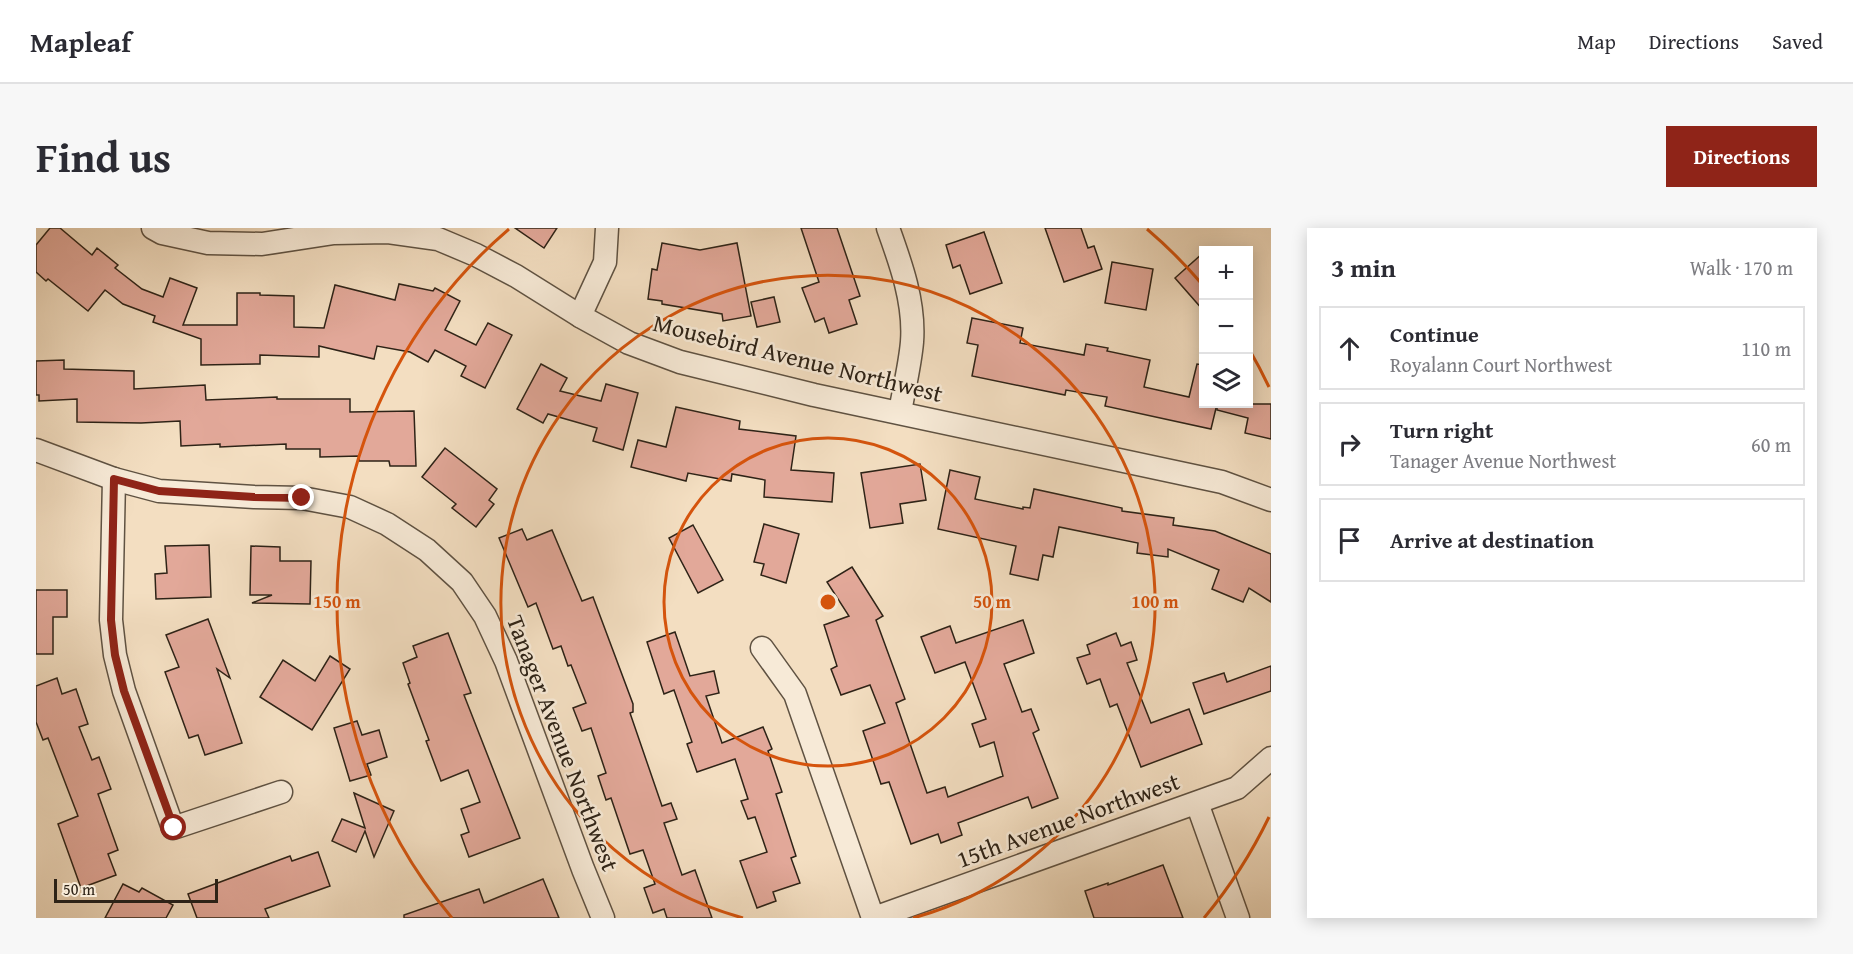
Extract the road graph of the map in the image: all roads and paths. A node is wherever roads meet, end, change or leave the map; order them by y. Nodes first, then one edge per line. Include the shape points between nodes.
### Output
1 (153, 228) edge
2 (607, 228) edge
3 (888, 228) edge
4 (334, 231) edge
5 (580, 316) junction
6 (900, 412) junction
7 (36, 450) edge
8 (114, 479) junction
9 (1271, 500) edge
10 (762, 648) dead end
11 (1271, 758) edge
12 (281, 792) dead end
13 (1197, 803) junction
14 (603, 918) edge
15 (873, 918) edge
16 (1238, 918) edge

1 - 4 street, Mousebird Avenue Northwest via 208,243 262,244
2 - 5 street via 605,262
3 - 6 street via 904,273 912,341
4 - 5 street, Mousebird Avenue Northwest via 388,232 438,239 516,276
5 - 6 street, Mousebird Avenue Northwest via 629,343 680,362
6 - 9 street, Mousebird Avenue Northwest via 1222,482
7 - 8 street, Tanager Avenue Northwest
8 - 12 street via 111,620 115,655 124,691 174,828
8 - 14 street, Tanager Avenue Northwest via 159,491 302,498 350,507 387,524 427,550 462,582 485,616 506,661
10 - 15 street via 795,694
11 - 13 street, 15th Avenue Northwest via 1237,788
13 - 15 street, 15th Avenue Northwest
13 - 16 street

